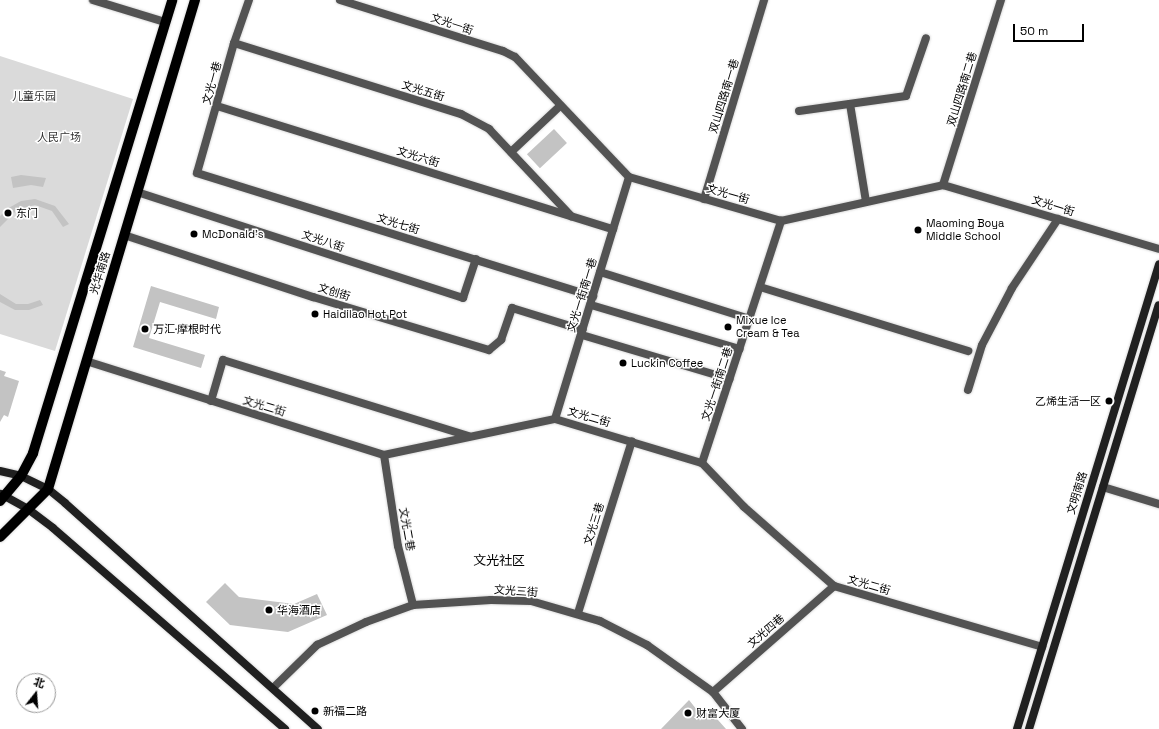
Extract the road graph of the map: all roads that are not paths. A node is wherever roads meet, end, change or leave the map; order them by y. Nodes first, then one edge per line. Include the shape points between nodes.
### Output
1 (93, 0) edge
2 (172, 0) edge
3 (195, 0) edge
4 (249, 0) edge
5 (340, 0) edge
6 (764, 0) edge
7 (1002, 0) edge
8 (103, 2) edge
9 (165, 22) junction
10 (926, 38) dead end
11 (234, 43) junction
12 (850, 104) junction
13 (217, 106) junction
14 (560, 106) junction
15 (800, 111) dead end
16 (511, 152) junction
17 (197, 173) joint
18 (629, 176) junction
19 (943, 185) junction
20 (137, 192) junction
21 (704, 199) junction
22 (866, 202) junction
23 (572, 217) junction
24 (1058, 219) junction
25 (781, 221) junction
26 (613, 230) junction
27 (124, 235) junction
28 (1159, 249) edge
29 (476, 260) junction
30 (1159, 264) edge
31 (600, 272) junction
32 (760, 287) junction
33 (593, 296) junction
34 (591, 305) junction
35 (1159, 305) edge
36 (750, 318) junction
37 (582, 332) junction
38 (740, 349) junction
39 (968, 351) dead end
40 (86, 361) junction
41 (730, 379) junction
42 (968, 390) dead end
43 (211, 401) junction
44 (554, 419) junction
45 (469, 436) junction
46 (632, 442) junction
47 (384, 455) junction
48 (702, 462) junction
49 (0, 471) edge
50 (21, 476) junction
51 (48, 488) junction
52 (1103, 488) junction
53 (2, 497) edge
54 (1159, 504) edge
55 (28, 509) junction
56 (0, 537) edge
57 (834, 586) junction
58 (413, 605) junction
59 (578, 613) junction
60 (1042, 647) junction
61 (273, 688) junction
62 (713, 692) junction
63 (1031, 727) edge
64 (285, 729) edge
65 (318, 729) edge
66 (742, 729) edge
67 (1017, 729) edge

1 - 8 street
2 - 9 main road, 光华南路
3 - 20 main road, 光华南路
4 - 11 street, 文光一巷
5 - 14 street, 文光一街 via 503,51 514,57
6 - 21 street, 双山四路南一巷
7 - 19 street, 双山四路南二巷
8 - 9 street
9 - 50 main road, 光华南路 via 33,453
10 - 12 street via 906,96
11 - 13 street, 文光一巷
11 - 16 street, 文光五街 via 461,114 489,129
12 - 15 street
12 - 22 street
13 - 17 street, 文光一巷
13 - 23 street, 文光六街
14 - 16 street
14 - 18 street, 文光一街
16 - 23 street, 文光五街
17 - 29 street, 文光七街
18 - 21 street, 文光一街
18 - 26 street, 文光一街南一巷
19 - 22 street, 文光一街
19 - 24 street, 文光一街
20 - 27 main road, 光华南路
20 - 29 street, 文光八街 via 463,298
21 - 25 street, 文光一街
22 - 25 street, 文光一街
23 - 26 street, 文光六街
24 - 28 street, 文光一街
24 - 42 street via 1012,288 982,345
25 - 32 street, 文光一街南二巷
26 - 31 street, 文光一街南一巷
27 - 37 street, 文创街 via 313,297 489,350 501,340 512,308
27 - 40 main road, 光华南路
29 - 33 street, 文光七街
30 - 60 main road, 文明南路
31 - 33 street, 文光一街南一巷
31 - 36 street
32 - 36 street, 文光一街南二巷
32 - 39 street
33 - 34 street, 文光一街南一巷
34 - 37 street, 文光一街南一巷
34 - 38 street
35 - 52 main road
36 - 38 street, 文光一街南二巷
37 - 41 street
37 - 44 street, 文光一街南一巷
38 - 41 street, 文光一街南二巷
40 - 43 street, 文光二街
40 - 51 main road, 光华南路
41 - 48 street, 文光一街南二巷
43 - 45 street via 223,360
43 - 47 street, 文光二街
44 - 45 street, 文光二街
44 - 46 street, 文光二街
45 - 47 street, 文光二街
46 - 48 street, 文光二街
46 - 59 street, 文光三巷
47 - 58 street, 文光二巷 via 398,546
48 - 57 street, 文光二街 via 744,508
49 - 50 main road
50 - 51 main road
50 - 53 main road, 光华南路
51 - 55 main road, 光华南路
51 - 61 main road
52 - 54 street
52 - 63 main road
53 - 55 main road
55 - 56 main road, 光华南路
55 - 64 main road
57 - 60 street, 文光二街
57 - 62 street, 文光四巷
58 - 59 street, 文光三街 via 491,600 531,601
58 - 61 street, 文光三街 via 366,622 317,645
59 - 62 street, 文光三街 via 647,645
60 - 67 main road, 文明南路
61 - 65 main road
62 - 66 street, 文光三街

